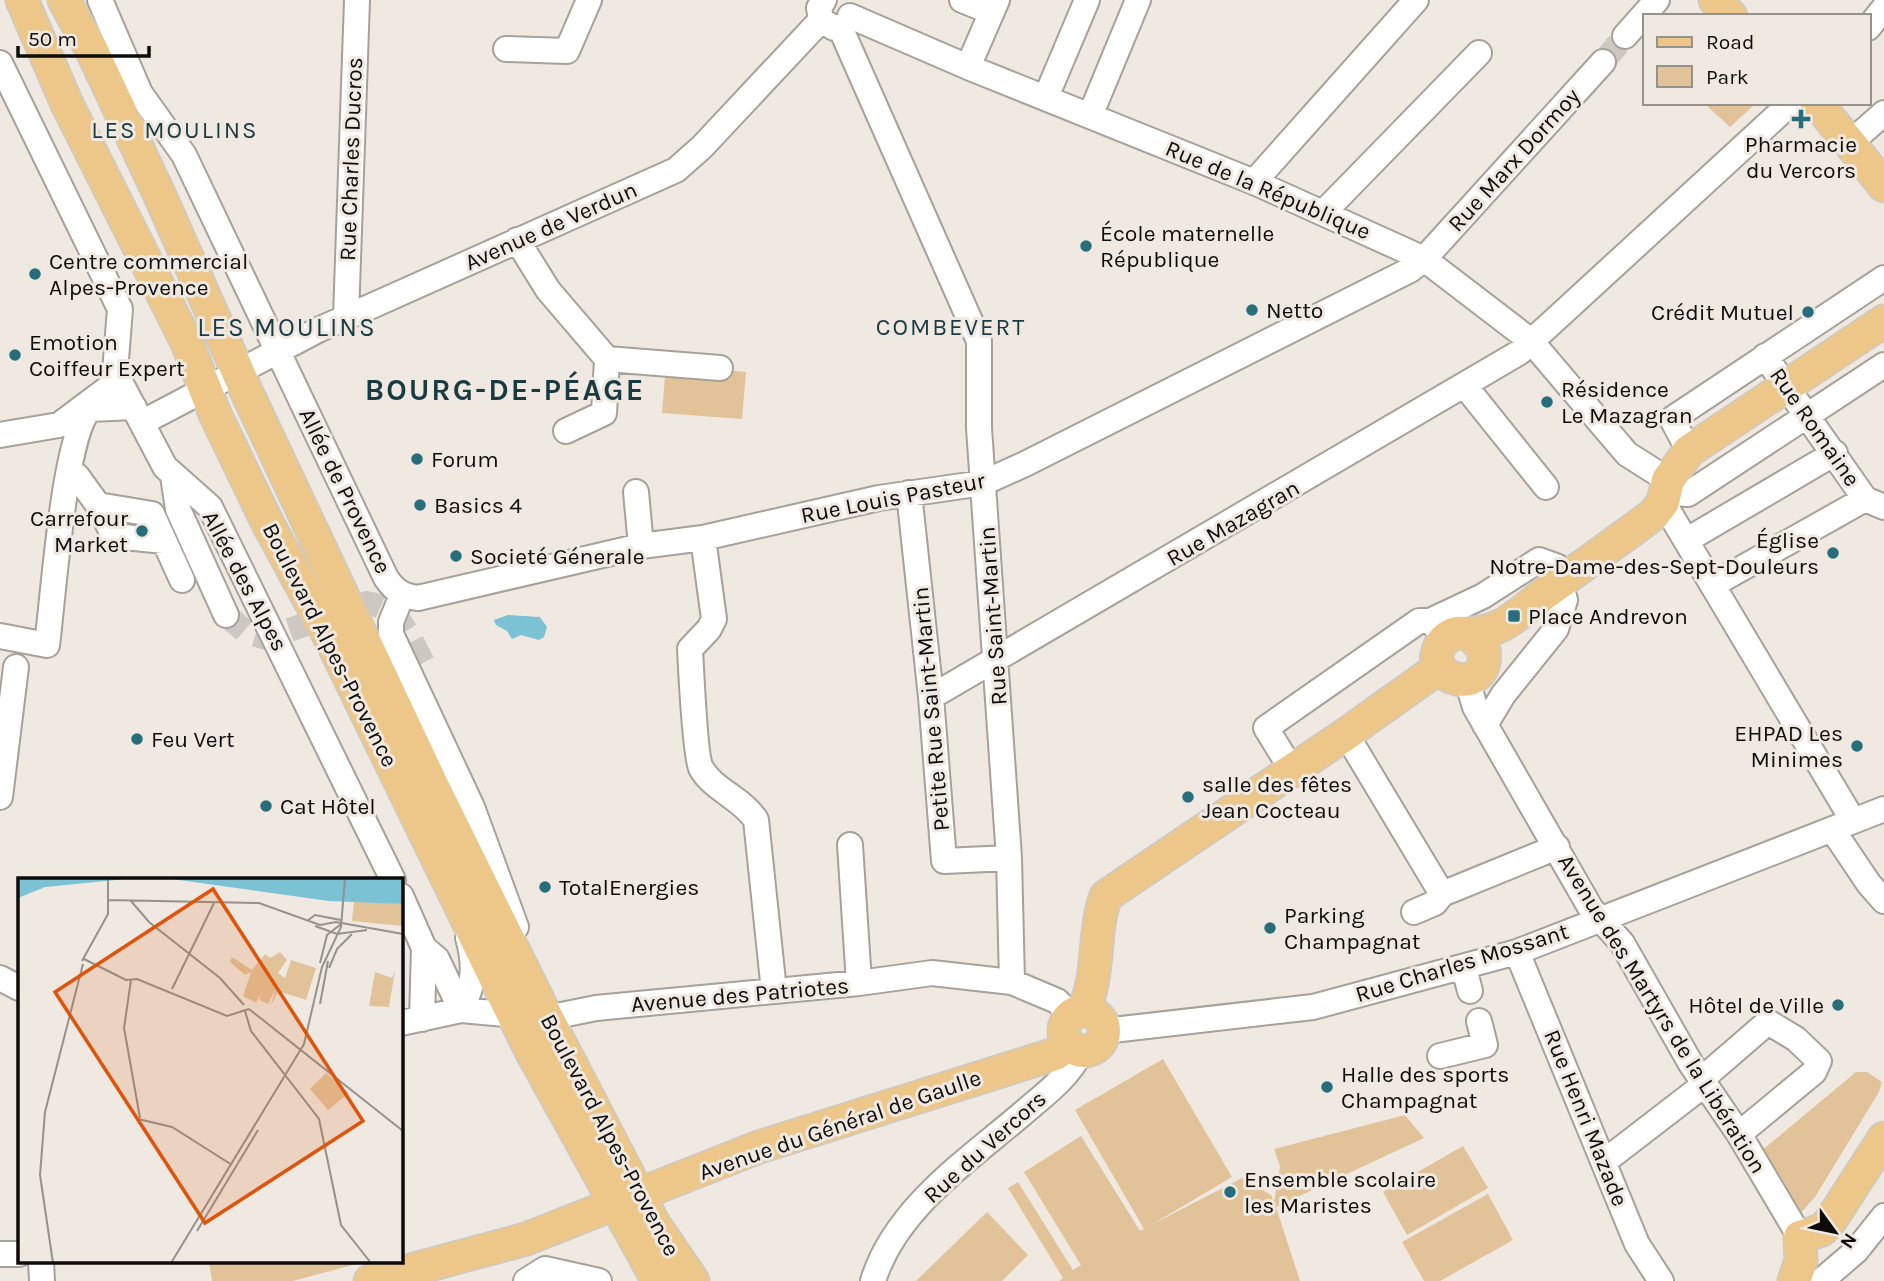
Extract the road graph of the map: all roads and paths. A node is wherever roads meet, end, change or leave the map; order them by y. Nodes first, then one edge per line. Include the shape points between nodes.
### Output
1 (22, 0) edge
2 (64, 0) edge
3 (100, 0) edge
4 (356, 0) edge
5 (589, 0) edge
6 (962, 0) edge
7 (1087, 0) edge
8 (1138, 0) edge
9 (1416, 0) edge
10 (1657, 0) edge
11 (1702, 0) edge
12 (1715, 0) edge
13 (994, 6) edge
14 (833, 8) edge
15 (1884, 8) edge
16 (1645, 14) tunnel mouth
17 (1715, 14) edge
18 (1729, 14) edge
19 (1643, 16) edge
20 (1870, 26) edge
21 (1625, 36) tunnel mouth
22 (506, 48) dead end
23 (1479, 53) dead end
24 (1603, 61) tunnel mouth
25 (0, 63) edge
26 (968, 67) junction
27 (1046, 97) junction
28 (1789, 105) edge
29 (1819, 105) edge
30 (1884, 113) edge
31 (1090, 116) junction
32 (1850, 143) junction
33 (1254, 182) junction
34 (1884, 186) edge
35 (1323, 213) junction
36 (517, 240) junction
37 (1424, 259) junction
38 (1884, 278) edge
39 (346, 317) junction
40 (1884, 321) edge
41 (1531, 341) junction
42 (277, 350) junction
43 (1765, 356) junction
44 (607, 359) junction
45 (1884, 365) edge
46 (720, 368) dead end
47 (238, 371) junction
48 (119, 380) junction
49 (1465, 386) junction
50 (1786, 386) junction
51 (206, 388) junction
52 (139, 415) junction
53 (1807, 416) junction
54 (566, 431) dead end
55 (0, 435) edge
56 (1689, 451) junction
57 (1835, 453) junction
58 (173, 476) junction
59 (72, 478) junction
60 (983, 483) junction
61 (1546, 487) dead end
62 (1665, 491) junction
63 (636, 492) dead end
64 (909, 493) junction
65 (1874, 503) edge
66 (127, 510) junction
67 (703, 538) junction
68 (1687, 540) junction
69 (155, 543) junction
70 (640, 546) junction
71 (182, 580) dead end
72 (1564, 580) junction
73 (1714, 584) junction
74 (402, 595) junction
75 (226, 615) tunnel mouth
76 (0, 636) edge
77 (1462, 645) junction
78 (996, 660) junction
79 (423, 663) tunnel mouth
80 (16, 667) dead end
81 (931, 697) junction
82 (1485, 725) junction
83 (1346, 734) junction
84 (1292, 770) junction
85 (0, 797) edge
86 (472, 807) junction
87 (1884, 809) edge
88 (1842, 824) junction
89 (850, 845) dead end
90 (1557, 847) junction
91 (1009, 858) junction
92 (392, 878) edge
93 (1442, 894) junction
94 (402, 899) edge
95 (456, 899) junction
96 (1884, 901) edge
97 (1414, 912) dead end
98 (1601, 919) junction
99 (424, 948) junction
100 (1517, 951) junction
101 (0, 978) edge
102 (1012, 982) junction
103 (859, 984) junction
104 (18, 987) edge
105 (774, 991) junction
106 (531, 1009) junction
107 (461, 1010) junction
108 (411, 1021) edge
109 (1479, 1021) dead end
110 (1082, 1031) junction
111 (1440, 1056) dead end
112 (1704, 1082) junction
113 (1739, 1134) junction
114 (1884, 1138) edge
115 (1605, 1161) junction
116 (627, 1202) junction
117 (1882, 1213) edge
118 (1800, 1237) junction
119 (377, 1280) edge
120 (526, 1281) edge
121 (599, 1281) edge
122 (658, 1281) edge
123 (693, 1281) edge
124 (873, 1281) edge
125 (1661, 1281) edge
126 (1794, 1281) edge
127 (1821, 1281) edge

1 - 51 main road, Boulevard Alpes-Provence via 67,104
2 - 47 main road, Boulevard Alpes-Provence via 144,161
3 - 42 street, Allée de Provence via 140,93 184,155
4 - 39 street, Rue Charles Ducros
5 - 22 street via 567,51
6 - 13 street
7 - 27 street
8 - 31 street
9 - 33 street
10 - 16 street
11 - 17 main road
12 - 18 main road
13 - 26 street
14 - 26 street, Rue de la République
14 - 36 street, Avenue de Verdun via 676,170
14 - 60 street, Rue Saint-Martin via 979,341
15 - 20 street
19 - 21 street
23 - 35 street
24 - 37 street, Rue Marx Dormoy
25 - 48 street, Allée des Alpes via 120,309 115,372
26 - 27 street, Rue de la République
27 - 31 street, Rue de la République
28 - 41 street, Rue Mazagran
29 - 32 main road
30 - 32 street
31 - 33 street, Rue de la République
32 - 34 main road
33 - 35 street, Rue de la République
35 - 37 street, Rue de la République
36 - 39 street, Avenue de Verdun
36 - 44 street via 548,290
37 - 41 street, Rue de la République
37 - 60 street, Rue Louis Pasteur via 1282,336
38 - 43 street
39 - 42 street, Avenue de Verdun
40 - 50 main road
41 - 49 street, Rue Mazagran
41 - 62 street, Rue de la République via 1627,454
42 - 47 street, Avenue de Verdun
42 - 74 street, Allée de Provence via 386,578
43 - 50 street, Rue Romaine
43 - 56 street via 1672,419
44 - 46 street
44 - 54 street via 604,413
45 - 53 street
47 - 51 street, Avenue de Verdun
47 - 106 main road, Boulevard Alpes-Provence via 433,786
48 - 52 street, Allée des Alpes
48 - 55 street via 59,425
49 - 61 street
49 - 78 street, Rue Mazagran
50 - 53 street, Rue Romaine
50 - 56 main road
51 - 52 street
51 - 95 main road, Boulevard Alpes-Provence via 267,522 331,640
52 - 58 street, Allée des Alpes
52 - 59 street via 99,406 85,414 72,444
53 - 57 street, Rue Romaine
53 - 62 street via 1688,494
56 - 62 main road
57 - 65 street, Rue Romaine
57 - 68 street
58 - 75 street via 178,509
58 - 92 street, Allée des Alpes via 210,507
59 - 66 street
59 - 76 street via 47,645
60 - 64 street, Rue Louis Pasteur
60 - 78 street, Rue Saint-Martin
62 - 68 street
62 - 72 main road via 1654,514
63 - 70 street
64 - 67 street, Rue Louis Pasteur
64 - 81 street, Petite Rue Saint-Martin
65 - 73 street
66 - 69 street
66 - 69 street via 114,536
67 - 70 street, Rue Louis Pasteur
67 - 105 street via 714,619 690,649 700,767 746,804 756,820
68 - 73 street
69 - 71 street
70 - 74 street, Rue Louis Pasteur via 418,598
72 - 77 main road
72 - 77 street via 1558,567 1539,560 1483,596
72 - 82 street via 1565,600 1556,629
73 - 88 street
74 - 86 street, Allée de Provence via 390,622 391,634
77 - 82 street, Avenue des Martyrs de la Libération via 1475,707
77 - 83 main road
77 - 84 street via 1419,621 1266,728
78 - 81 street, Rue Mazagran
78 - 91 street, Rue Saint-Martin
79 - 86 street via 471,770
80 - 85 street
81 - 91 street, Petite Rue Saint-Martin via 944,861
82 - 90 street, Avenue des Martyrs de la Libération
83 - 84 main road
83 - 93 street
84 - 110 main road via 1106,896 1093,992
86 - 106 street, Allée de Provence via 529,964
87 - 88 street, Rue Charles Mossant
88 - 96 street
88 - 98 street, Rue Charles Mossant
89 - 103 street
90 - 93 street
90 - 98 street, Avenue des Martyrs de la Libération
91 - 102 street, Rue Saint-Martin
93 - 97 street
94 - 99 street
95 - 106 main road, Boulevard Alpes-Provence
95 - 107 street via 474,960 472,989
98 - 100 street, Rue Charles Mossant
98 - 112 street, Avenue des Martyrs de la Libération via 1622,943
99 - 107 street via 437,960
99 - 108 street
100 - 110 street, Rue Charles Mossant via 1467,979 1313,1007
100 - 115 street, Rue Henri Mazade
101 - 104 street
102 - 103 street, Avenue des Patriotes via 932,973
102 - 110 street, Avenue des Patriotes via 1057,1000
103 - 105 street, Avenue des Patriotes
105 - 106 street, Avenue des Patriotes via 596,1008
106 - 107 street, Avenue des Patriotes
106 - 116 main road, Boulevard Alpes-Provence
107 - 108 street, Avenue des Patriotes
109 - 111 street via 1485,1045
110 - 116 main road, Avenue du Général de Gaulle via 1055,1054 759,1147
110 - 124 street, Rue du Vercors via 1063,1078 915,1210 890,1244
112 - 113 street, Avenue des Martyrs de la Libération
112 - 113 street via 1768,1022 1796,1039 1819,1061 1814,1072
112 - 115 street
113 - 118 street, Avenue des Martyrs de la Libération
114 - 118 main road via 1829,1223
115 - 125 street, Rue Henri Mazade via 1637,1244
116 - 119 main road, Avenue du Général de Gaulle via 526,1239
116 - 122 main road, Boulevard Alpes-Provence
116 - 123 main road, Boulevard Alpes-Provence
117 - 127 street via 1856,1251
118 - 126 main road via 1801,1261
120 - 121 street via 545,1269

